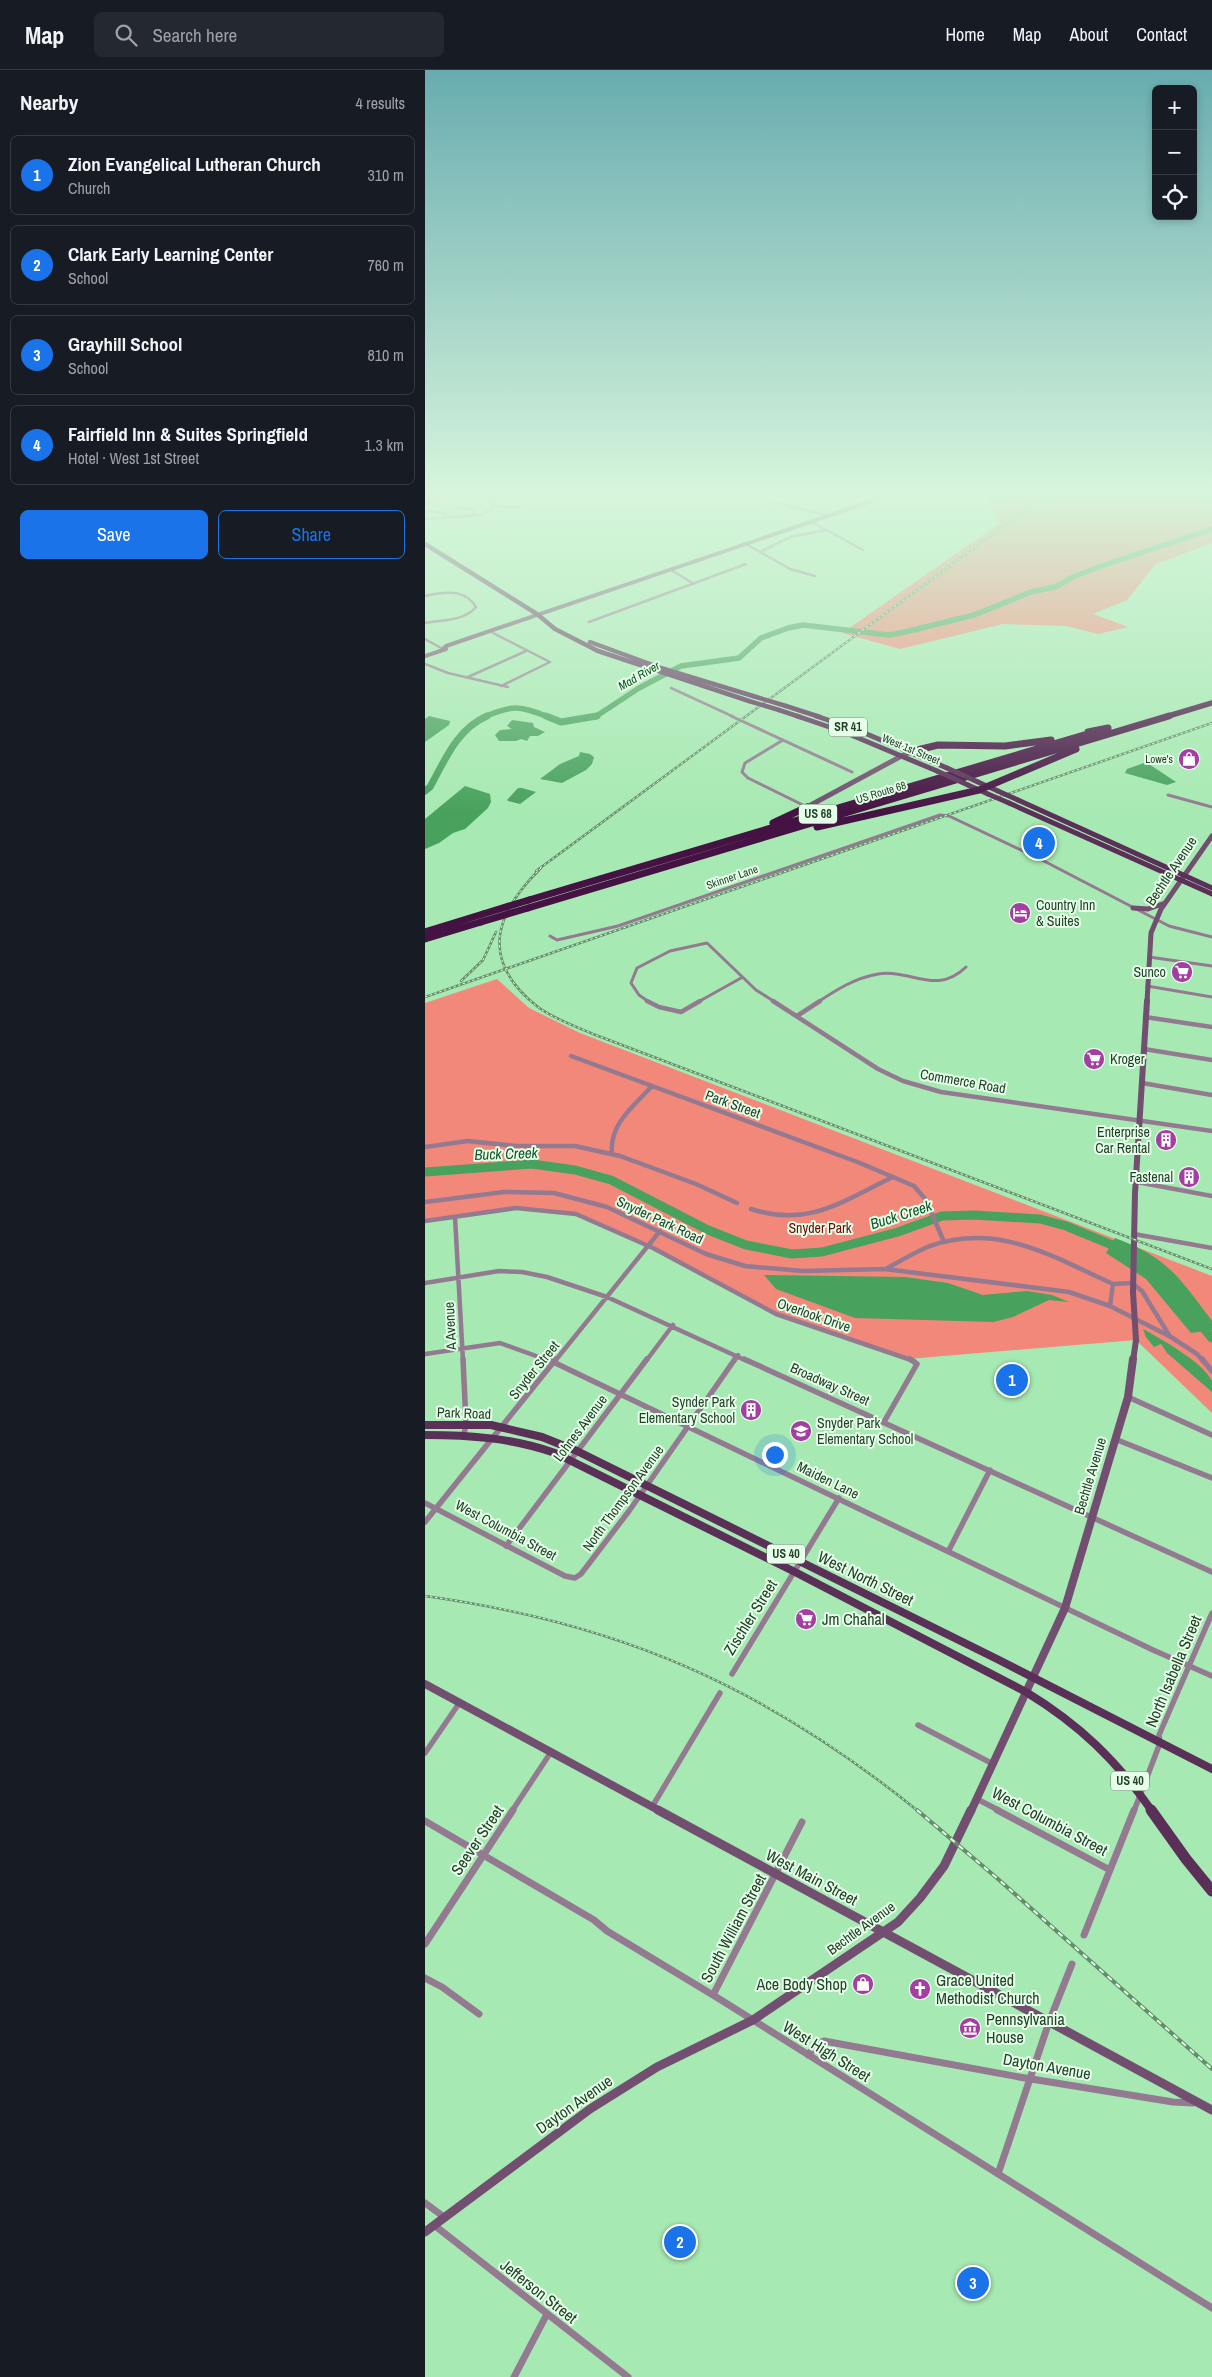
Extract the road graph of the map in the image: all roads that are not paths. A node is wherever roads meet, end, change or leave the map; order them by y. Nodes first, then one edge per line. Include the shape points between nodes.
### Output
1 (469, 598) edge
2 (509, 598) edge
3 (591, 598) edge
4 (656, 598) edge
5 (538, 616) junction
6 (589, 622) dead end
7 (425, 623) edge
8 (513, 623) junction
9 (493, 633) junction
10 (425, 639) edge
11 (443, 649) junction
12 (526, 651) junction
13 (425, 656) edge
14 (425, 664) edge
15 (467, 678) junction
16 (501, 686) junction
17 (508, 687) dead end
18 (671, 688) dead end
19 (1212, 697) edge
20 (1212, 703) edge
21 (1182, 712) junction
22 (1107, 728) junction
23 (783, 740) junction
24 (909, 752) junction
25 (901, 756) junction
26 (852, 772) dead end
27 (979, 786) junction
28 (987, 786) junction
29 (1168, 795) dead end
30 (807, 807) junction
31 (1212, 807) edge
32 (1212, 836) edge
33 (748, 842) junction
34 (668, 859) junction
35 (1184, 874) junction
36 (1180, 880) junction
37 (1212, 888) edge
38 (1212, 894) edge
39 (1165, 903) junction
40 (528, 904) junction
41 (1133, 908) junction
42 (482, 918) junction
43 (1155, 920) junction
44 (425, 932) edge
45 (550, 936) dead end
46 (1212, 937) edge
47 (425, 939) edge
48 (1149, 957) junction
49 (1212, 966) edge
50 (966, 967) dead end
51 (741, 978) junction
52 (1147, 986) junction
53 (1212, 997) edge
54 (797, 1016) junction
55 (1145, 1017) junction
56 (1212, 1027) edge
57 (1144, 1049) junction
58 (571, 1056) dead end
59 (1212, 1060) edge
60 (1142, 1083) junction
61 (652, 1086) junction
62 (1212, 1095) edge
63 (1140, 1119) junction
64 (1212, 1131) edge
65 (425, 1147) edge
66 (612, 1154) junction
67 (893, 1177) junction
68 (1137, 1182) junction
69 (1212, 1196) edge
70 (425, 1202) edge
71 (737, 1203) dead end
72 (751, 1209) dead end
73 (455, 1217) junction
74 (425, 1221) edge
75 (660, 1231) junction
76 (1134, 1234) junction
77 (945, 1242) junction
78 (649, 1246) junction
79 (1212, 1248) edge
80 (885, 1270) junction
81 (459, 1278) junction
82 (1132, 1279) junction
83 (425, 1283) edge
84 (1113, 1284) junction
85 (607, 1297) junction
86 (1111, 1306) junction
87 (673, 1325) junction
88 (1171, 1337) junction
89 (462, 1348) junction
90 (425, 1354) edge
91 (738, 1355) junction
92 (555, 1362) junction
93 (1212, 1370) edge
94 (621, 1393) junction
95 (1128, 1397) junction
96 (884, 1422) junction
97 (466, 1424) junction
98 (425, 1425) edge
99 (688, 1426) junction
100 (502, 1428) junction
101 (464, 1434) junction
102 (425, 1435) edge
103 (1212, 1435) edge
104 (494, 1437) junction
105 (1115, 1439) junction
106 (577, 1451) junction
107 (570, 1460) junction
108 (991, 1470) junction
109 (1212, 1478) edge
110 (647, 1485) junction
111 (641, 1494) junction
112 (839, 1498) junction
113 (425, 1503) edge
114 (436, 1509) junction
115 (1092, 1517) junction
116 (425, 1522) edge
117 (506, 1546) junction
118 (949, 1550) junction
119 (801, 1562) junction
120 (795, 1572) junction
121 (1212, 1572) edge
122 (575, 1578) joint
123 (1065, 1608) junction
124 (1212, 1613) edge
125 (1187, 1664) junction
126 (732, 1674) dead end
127 (1212, 1676) edge
128 (1034, 1678) junction
129 (425, 1684) edge
130 (1026, 1692) junction
131 (720, 1693) dead end
132 (460, 1702) junction
133 (918, 1725) dead end
134 (1160, 1743) junction
135 (551, 1752) junction
136 (425, 1753) edge
137 (993, 1764) junction
138 (1212, 1769) edge
139 (1140, 1795) junction
140 (977, 1799) junction
141 (652, 1807) junction
142 (425, 1820) edge
143 (801, 1822) dead end
144 (483, 1854) junction
145 (1110, 1870) junction
146 (777, 1874) junction
147 (1212, 1891) edge
148 (883, 1932) junction
149 (1084, 1934) dead end
150 (425, 1944) edge
151 (1072, 1964) dead end
152 (425, 1978) edge
153 (713, 1995) junction
154 (479, 2014) dead end
155 (753, 2020) junction
156 (1049, 2022) junction
157 (808, 2055) junction
158 (1030, 2079) junction
159 (1199, 2103) junction
160 (1212, 2110) edge
161 (998, 2174) junction
162 (425, 2203) edge
163 (445, 2218) junction
164 (434, 2226) junction
165 (425, 2232) edge
166 (1212, 2308) edge
167 (547, 2314) junction
168 (514, 2377) edge
169 (628, 2377) edge

1 - 7 street via 476,607 474,611 465,616
2 - 5 main road, West 1st Street / SR 41
3 - 5 street
4 - 6 street
5 - 8 street
5 - 9 street
5 - 24 main road, West 1st Street / SR 41, bridge via 604,648 855,729
5 - 25 main road, West 1st Street / SR 41, bridge via 555,629 598,651 844,732
8 - 9 street
8 - 11 street
9 - 11 street
9 - 12 street
10 - 11 street
11 - 13 street
12 - 15 street
12 - 16 street via 550,662
14 - 15 street
15 - 16 street
16 - 17 street
18 - 23 street
19 - 22 highway, US Route 68 / US 68
20 - 21 highway, US Route 68 / US 68
21 - 28 highway via 1089,744
21 - 33 highway, US Route 68 / US 68
22 - 24 highway via 1027,744 934,744
22 - 34 highway, US Route 68 / US 68
23 - 26 street
23 - 30 street via 745,763 742,772
24 - 25 street
24 - 27 main road, West 1st Street / SR 41, bridge
25 - 27 main road, West 1st Street / SR 41, bridge via 969,785
25 - 30 street
27 - 28 highway
27 - 33 highway via 931,804
27 - 36 main road, West 1st Street / SR 41, bridge via 988,794
28 - 35 main road, bridge
29 - 31 street
30 - 34 highway
32 - 35 street, Bechtle Avenue
33 - 40 highway, US Route 68 / US 68
34 - 40 highway, US Route 68 / US 68
35 - 36 street, Bechtle Avenue
35 - 37 main road
36 - 38 main road, West 1st Street / SR 41
36 - 39 street, Bechtle Avenue
39 - 41 street via 1149,909
39 - 43 street, Bechtle Avenue
40 - 42 highway, US 68, bridge
41 - 43 street
41 - 45 street, Skinner Lane via 1042,860 949,816 940,815 618,926 557,940
42 - 44 highway, US 68
42 - 47 highway, US 68
43 - 46 street via 1183,931
43 - 48 street, Bechtle Avenue
48 - 49 street
48 - 52 street, Bechtle Avenue
50 - 54 street via 952,980 937,983 902,975 874,975 847,985
51 - 51 street, Commerce Road via 710,945 696,943 642,964 633,974 632,986 645,999 681,1012
51 - 54 street, Commerce Road
52 - 53 street
52 - 55 street, Bechtle Avenue
54 - 63 street, Commerce Road via 878,1068 916,1085 963,1095
55 - 56 street
55 - 57 street, Bechtle Avenue
57 - 59 street
57 - 60 street, Bechtle Avenue
58 - 61 street, Park Street
60 - 62 street
60 - 63 street, Bechtle Avenue
61 - 66 street via 617,1124 612,1136
61 - 67 street, Park Street
63 - 64 street, Commerce Road
63 - 68 street, Bechtle Avenue
65 - 66 street via 468,1141 516,1146 565,1145
66 - 71 street via 676,1176
67 - 72 street via 834,1207 808,1216 779,1217
67 - 77 street via 920,1190
68 - 69 street
68 - 76 street, Bechtle Avenue
70 - 75 street, Snyder Park Road via 505,1192 554,1194 592,1202
73 - 74 street
73 - 78 street via 516,1208 553,1210 585,1218
73 - 81 street, A Avenue
75 - 78 street, Snyder Street
75 - 80 street, Snyder Park Road via 706,1254 745,1266 803,1271
76 - 79 street
76 - 82 street, Bechtle Avenue
77 - 80 street, Snyder Park Road via 921,1250
77 - 84 street, Snyder Park Road via 988,1238 1008,1241 1046,1252
78 - 85 street, Snyder Street
78 - 96 street, Overlook Drive via 776,1314 915,1361 917,1364
80 - 86 street, Snyder Park Road via 1058,1290
81 - 83 street, Broadway Street
81 - 85 street, Broadway Street via 518,1271
81 - 89 street, A Avenue
82 - 84 street
82 - 88 street
82 - 95 street, Bechtle Avenue, bridge via 1137,1340
84 - 86 street
85 - 87 street, Broadway Street
85 - 92 street, Snyder Street
86 - 88 street, Snyder Park Road
87 - 91 street, Broadway Street
87 - 94 street, Lohnes Avenue
88 - 93 street, Snyder Park Road via 1197,1354
89 - 90 street, Maiden Lane
89 - 92 street, Maiden Lane via 500,1343
89 - 97 street, A Avenue
91 - 96 street, Broadway Street
91 - 99 street, North Thompson Avenue
92 - 94 street, Maiden Lane
92 - 100 street, Snyder Street
94 - 99 street, Maiden Lane
94 - 106 street, Lohnes Avenue
95 - 103 street
95 - 105 street, Bechtle Avenue
96 - 108 street, Broadway Street
97 - 98 main road, Park Road / US 40
97 - 100 main road, Park Road / US 40
97 - 101 street, A Avenue
99 - 110 street, North Thompson Avenue
99 - 112 street, Maiden Lane
100 - 104 street, Snyder Street
100 - 106 main road, West North Street / US 40 via 542,1437
101 - 102 main road, Park Road / US 40
101 - 104 main road, Park Road / US 40
104 - 107 main road, West North Street / US 40 via 532,1444
104 - 114 street, Snyder Street
105 - 109 street
105 - 115 street, Bechtle Avenue
106 - 107 street, Lohnes Avenue
106 - 110 main road, West North Street / US 40
107 - 111 main road, West North Street / US 40
107 - 117 street, Lohnes Avenue
108 - 115 street, Broadway Street
108 - 118 street
110 - 111 street, North Thompson Avenue
110 - 119 main road, West North Street / US 40
111 - 120 main road, West North Street / US 40
111 - 122 street, North Thompson Avenue
112 - 118 street, Maiden Lane
112 - 119 street, Zischler Street
113 - 114 street, West Columbia Street
114 - 116 street, Snyder Street
114 - 117 street, West Columbia Street
115 - 121 street, Broadway Street
115 - 123 street, Bechtle Avenue
117 - 122 street, West Columbia Street
118 - 123 street, Maiden Lane
119 - 120 street, Zischler Street
119 - 128 main road, West North Street / US 40
120 - 126 street, Zischler Street
120 - 130 main road, West North Street / US 40
123 - 125 street, Maiden Lane
123 - 128 street, Bechtle Avenue
124 - 125 street, North Isabella Street
125 - 127 street, Maiden Lane
125 - 134 street, North Isabella Street via 1159,1735
128 - 130 street, Bechtle Avenue
128 - 134 main road, West North Street / US 40
129 - 132 street, West Main Street
130 - 137 street, Bechtle Avenue
130 - 139 main road, US 40 via 1057,1711 1098,1744
131 - 141 street
132 - 135 street, West Main Street
132 - 136 street
133 - 137 street
134 - 138 main road, West North Street / US 40
134 - 139 street, North Isabella Street
135 - 141 street, West Main Street
135 - 144 street, Seever Street
137 - 140 street, Bechtle Avenue
139 - 145 street, North Isabella Street
139 - 147 main road, US 40
140 - 145 street, West Columbia Street
140 - 148 street, Bechtle Avenue via 944,1866 898,1922
141 - 146 street, West Main Street
142 - 144 street, West High Street
143 - 146 street, South William Street
144 - 150 street, Seever Street
144 - 153 street, West High Street
145 - 149 street, North Isabella Street
146 - 148 street, West Main Street
146 - 153 street, South William Street
148 - 155 street, Bechtle Avenue
148 - 156 street, West Main Street
151 - 156 street
152 - 154 street
153 - 155 street, West High Street
155 - 157 street, West High Street
155 - 163 street, Dayton Avenue via 657,2066 589,2109
156 - 158 street
156 - 159 street, West Main Street
157 - 158 street, Dayton Avenue via 824,2041
157 - 161 street, West High Street
158 - 159 street, Dayton Avenue via 1173,2102
158 - 161 street
159 - 160 street, West Main Street
161 - 166 street, West High Street
162 - 163 street
163 - 164 street, Dayton Avenue
164 - 165 street, Dayton Avenue
164 - 167 street, Jefferson Street
167 - 168 street
167 - 169 street, Jefferson Street

